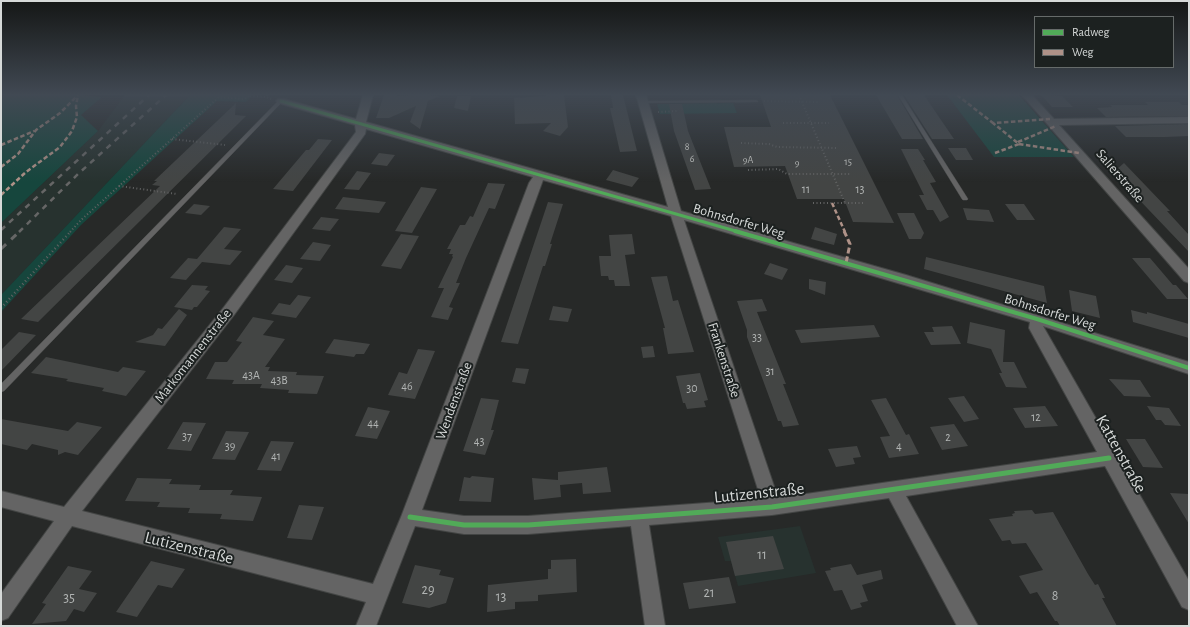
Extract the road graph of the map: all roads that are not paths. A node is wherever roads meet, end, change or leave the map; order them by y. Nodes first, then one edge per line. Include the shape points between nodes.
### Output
1 (258, 124) edge
2 (360, 124) joint
3 (650, 124) edge
4 (918, 124) edge
5 (1054, 124) edge
6 (540, 175) junction
7 (965, 199) dead end
8 (676, 214) junction
9 (1189, 278) edge
10 (1037, 319) junction
11 (1189, 368) edge
12 (1, 389) edge
13 (1109, 458) junction
14 (894, 490) junction
15 (1, 498) edge
16 (772, 507) junction
17 (67, 517) junction
18 (410, 517) junction
19 (639, 517) junction
20 (377, 595) junction
21 (1189, 600) edge
22 (1, 611) edge
23 (366, 626) edge
24 (655, 626) edge
25 (968, 626) edge

1 - 12 lane
2 - 6 street, Bohnsdorfer Weg
2 - 17 street, Markomannenstraße via 361,132 233,305
3 - 8 street, Frankenstraße
4 - 7 lane
5 - 9 street, Salierstraße
6 - 8 street, Bohnsdorfer Weg
6 - 18 street, Wendenstraße
8 - 10 street, Bohnsdorfer Weg
8 - 16 street, Frankenstraße
10 - 11 street, Bohnsdorfer Weg
10 - 13 street, Kattenstraße via 1036,328
13 - 14 street, Lutizenstraße
13 - 21 street, Kattenstraße
14 - 16 street, Lutizenstraße
14 - 25 street
15 - 17 street, Lutizenstraße
16 - 19 street, Lutizenstraße
17 - 20 street, Lutizenstraße
17 - 22 street, Markomannenstraße
18 - 19 street, Lutizenstraße via 464,525 528,525
18 - 20 street, Wendenstraße
19 - 24 street
20 - 23 street, Wendenstraße

